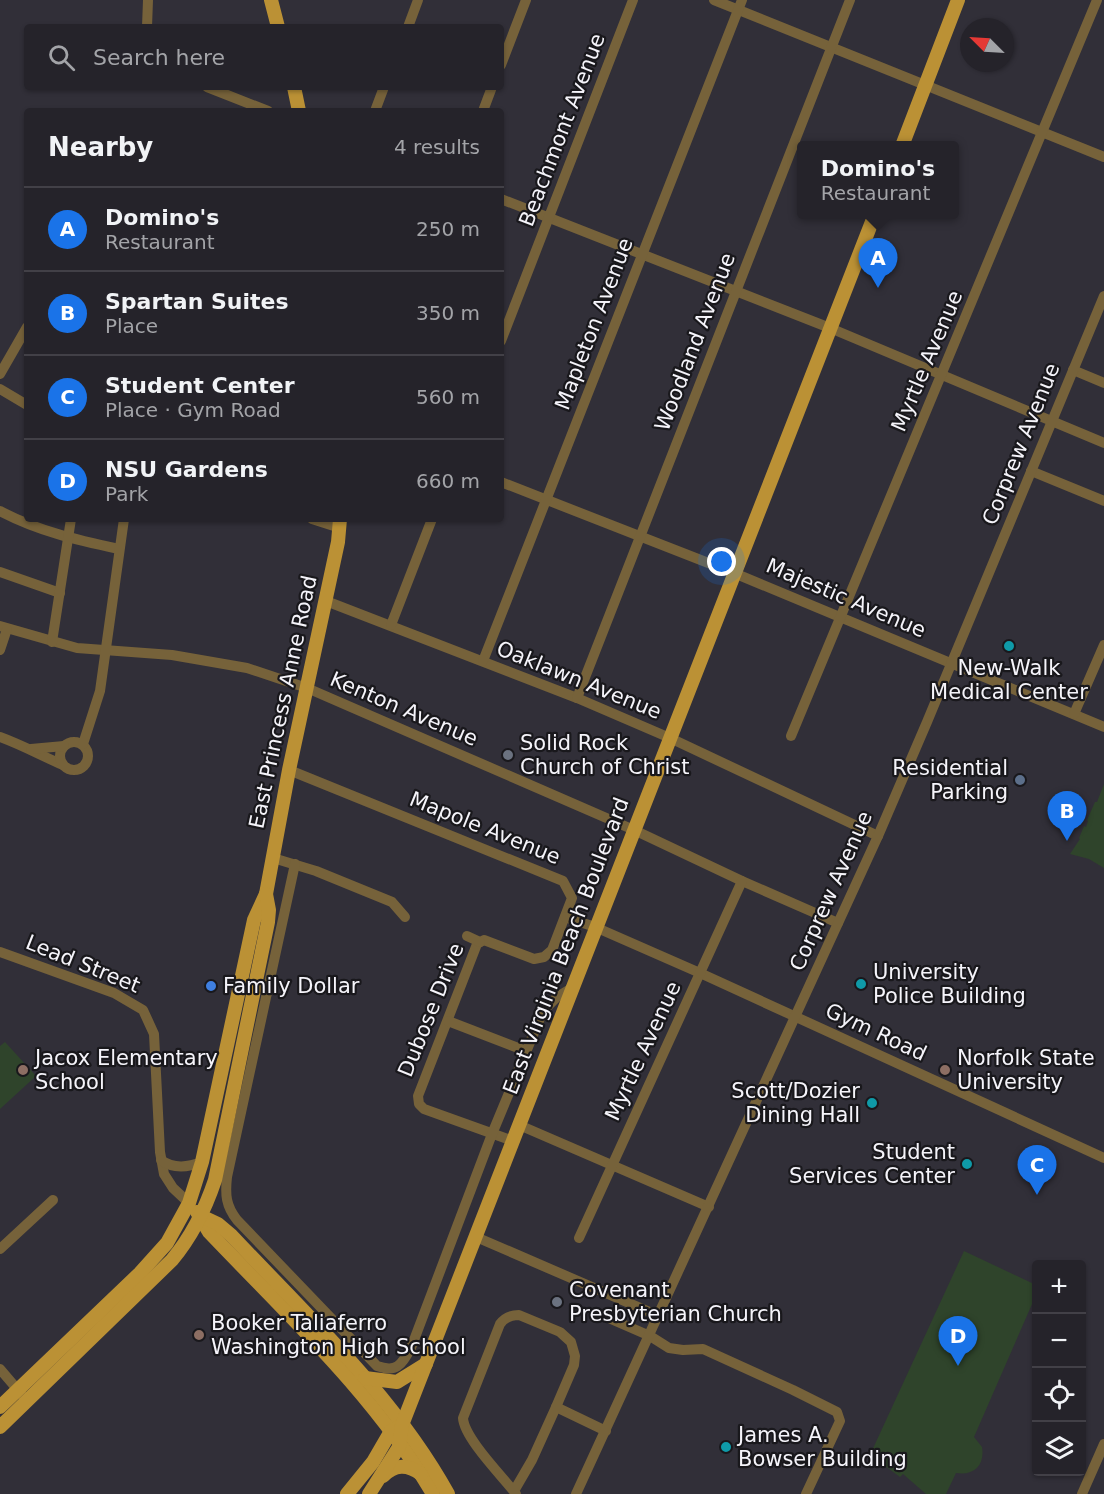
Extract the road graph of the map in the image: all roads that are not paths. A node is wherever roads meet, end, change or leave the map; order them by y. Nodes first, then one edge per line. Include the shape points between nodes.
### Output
1 (148, 0) edge
2 (271, 0) edge
3 (418, 0) edge
4 (526, 0) edge
5 (633, 0) edge
6 (714, 0) edge
7 (850, 0) edge
8 (958, 0) edge
9 (1097, 0) edge
10 (740, 5) edge
11 (147, 24) edge
12 (277, 24) edge
13 (409, 24) edge
14 (832, 47) junction
15 (504, 57) edge
16 (926, 84) junction
17 (215, 90) edge
18 (295, 90) edge
19 (383, 90) edge
20 (491, 90) edge
21 (260, 108) edge
22 (298, 108) edge
23 (376, 108) edge
24 (484, 108) edge
25 (1042, 132) junction
26 (904, 141) edge
27 (1104, 157) edge
28 (504, 200) edge
29 (549, 218) junction
30 (873, 219) edge
31 (642, 254) junction
32 (736, 291) junction
33 (1104, 296) edge
34 (830, 328) junction
35 (24, 332) edge
36 (504, 333) edge
37 (15, 348) junction
38 (24, 352) edge
39 (1073, 370) junction
40 (0, 374) edge
41 (942, 374) junction
42 (1104, 383) edge
43 (0, 390) edge
44 (24, 403) edge
45 (1053, 421) junction
46 (1104, 442) edge
47 (1031, 471) junction
48 (504, 483) edge
49 (546, 500) junction
50 (1104, 501) edge
51 (0, 511) edge
52 (71, 522) edge
53 (124, 522) edge
54 (431, 522) edge
55 (340, 523) edge
56 (640, 536) junction
57 (69, 538) junction
58 (119, 549) junction
59 (0, 572) edge
60 (734, 573) junction
61 (60, 593) junction
62 (326, 601) junction
63 (841, 617) junction
64 (390, 626) junction
65 (4, 628) edge
66 (52, 642) junction
67 (1104, 645) edge
68 (0, 650) edge
69 (105, 651) junction
70 (483, 661) junction
71 (951, 664) junction
72 (1100, 665) edge
73 (307, 688) junction
74 (577, 698) junction
75 (1074, 714) junction
76 (1104, 726) edge
77 (792, 735) dead end
78 (0, 737) edge
79 (670, 738) junction
80 (83, 744) junction
81 (64, 746) junction
82 (31, 749) junction
83 (63, 765) junction
84 (289, 770) junction
85 (634, 830) junction
86 (878, 836) junction
87 (273, 858) junction
88 (295, 864) junction
89 (742, 881) junction
90 (266, 894) junction
91 (405, 917) dead end
92 (565, 917) junction
93 (838, 923) junction
94 (595, 927) junction
95 (466, 936) dead end
96 (480, 942) junction
97 (0, 952) edge
98 (700, 973) junction
99 (572, 988) junction
100 (795, 1017) junction
101 (448, 1021) junction
102 (526, 1051) junction
103 (519, 1125) junction
104 (492, 1134) junction
105 (513, 1141) junction
106 (1104, 1158) edge
107 (161, 1160) junction
108 (202, 1162) junction
109 (612, 1165) junction
110 (53, 1200) dead end
111 (189, 1203) junction
112 (709, 1207) junction
113 (201, 1216) junction
114 (476, 1237) junction
115 (579, 1238) dead end
116 (0, 1250) edge
117 (604, 1316) dead end
118 (659, 1316) junction
119 (650, 1336) junction
120 (372, 1362) junction
121 (426, 1364) junction
122 (0, 1369) edge
123 (365, 1378) junction
124 (22, 1395) junction
125 (0, 1407) edge
126 (556, 1407) junction
127 (0, 1427) edge
128 (396, 1428) junction
129 (606, 1431) junction
130 (400, 1443) junction
131 (1104, 1444) edge
132 (421, 1474) junction
133 (379, 1479) junction
134 (345, 1493) edge
135 (515, 1493) edge
136 (369, 1494) edge
137 (433, 1494) edge
138 (448, 1494) edge
139 (576, 1494) edge
140 (806, 1494) edge
141 (1082, 1494) edge

1 - 11 street
2 - 12 main road
3 - 13 street
4 - 15 street
5 - 29 street, Beachmont Avenue
6 - 10 street
7 - 14 street, Woodland Avenue
8 - 16 main road
9 - 25 street, Myrtle Avenue
10 - 14 street
10 - 31 street, Mapleton Avenue
14 - 16 street
14 - 32 street, Woodland Avenue
16 - 25 street
16 - 26 main road
17 - 21 street
18 - 22 main road
19 - 23 street
20 - 24 street
25 - 27 street
25 - 41 street, Myrtle Avenue
28 - 29 street
29 - 31 street
29 - 36 street, Beachmont Avenue
30 - 34 main road, East Virginia Beach Boulevard
31 - 32 street
31 - 49 street, Mapleton Avenue
32 - 34 street
32 - 56 street, Woodland Avenue
33 - 39 street, Corprew Avenue
34 - 41 street
34 - 60 main road, East Virginia Beach Boulevard
35 - 37 street
37 - 38 street
37 - 40 street
39 - 42 street
39 - 45 street, Corprew Avenue
41 - 45 street
41 - 63 street, Myrtle Avenue
43 - 44 street
45 - 46 street
45 - 47 street, Corprew Avenue
47 - 50 street
47 - 71 street, Corprew Avenue
48 - 49 street, Majestic Avenue
49 - 56 street, Majestic Avenue
49 - 70 street, Mapleton Avenue
51 - 57 street
52 - 57 street
53 - 58 street
54 - 64 street
55 - 62 main road, East Princess Anne Road
56 - 60 street, Majestic Avenue
56 - 74 street, Woodland Avenue
57 - 58 street
57 - 61 street
58 - 69 street
59 - 61 street
60 - 63 street, Majestic Avenue
60 - 79 main road, East Virginia Beach Boulevard
61 - 66 street
62 - 64 street, Oaklawn Avenue
62 - 73 main road, East Princess Anne Road
63 - 71 street, Majestic Avenue
63 - 77 street, Myrtle Avenue
64 - 70 street, Oaklawn Avenue
65 - 66 street, Kenton Avenue
65 - 68 street
66 - 69 street, Kenton Avenue
67 - 72 street
69 - 73 street, Kenton Avenue via 206,660 247,668
69 - 80 street via 97,702
70 - 74 street, Oaklawn Avenue
71 - 75 street, Majestic Avenue
71 - 86 street, Corprew Avenue
72 - 75 street
73 - 84 main road, East Princess Anne Road
73 - 85 street, Kenton Avenue
74 - 79 street, Oaklawn Avenue
75 - 76 street, Majestic Avenue
78 - 82 street
79 - 85 main road, East Virginia Beach Boulevard
79 - 86 street, Oaklawn Avenue
80 - 81 street via 71,742
80 - 83 street via 89,755 85,766 74,770
81 - 82 street
81 - 83 street via 60,753
82 - 83 street
84 - 87 main road, East Princess Anne Road
84 - 92 street, Mapole Avenue via 563,881 572,898
85 - 89 street, Kenton Avenue
85 - 94 main road, East Virginia Beach Boulevard
86 - 93 street, Corprew Avenue
87 - 88 street
87 - 90 main road, East Princess Anne Road
88 - 91 street via 392,902
88 - 120 street via 227,1177 226,1202 237,1220
89 - 93 street, Kenton Avenue
89 - 98 street, Myrtle Avenue
90 - 108 main road, East Princess Anne Road via 254,920
90 - 113 main road, East Princess Anne Road via 268,922 215,1180
92 - 94 street
92 - 96 street, Dubose Drive via 552,950 544,957 534,958 484,940
93 - 100 street, Corprew Avenue
94 - 98 street
94 - 99 main road, East Virginia Beach Boulevard
95 - 96 street
96 - 101 street, Dubose Drive
97 - 107 street, Lead Street via 114,993 143,1010 154,1034
98 - 100 street
98 - 109 street, Myrtle Avenue
99 - 102 street via 543,1011
99 - 103 main road, East Virginia Beach Boulevard
100 - 106 street, Gym Road
100 - 112 street, Corprew Avenue
101 - 102 street
101 - 104 street, Dubose Drive via 418,1096 419,1104
102 - 104 street
103 - 105 main road, East Virginia Beach Boulevard
103 - 109 street
104 - 105 street, Dubose Drive
104 - 120 street via 411,1348 395,1368 385,1369
105 - 114 main road, East Virginia Beach Boulevard
107 - 108 street via 174,1166
107 - 111 street, Lead Street via 168,1182
108 - 111 main road, East Princess Anne Road
109 - 112 street
109 - 115 street, Myrtle Avenue
110 - 116 street
111 - 113 main road
111 - 124 main road, East Princess Anne Road via 167,1243
112 - 118 street, Corprew Avenue
113 - 123 main road via 231,1235
113 - 124 main road, East Princess Anne Road via 172,1260
113 - 128 main road via 210,1232
114 - 118 street
114 - 121 main road, East Virginia Beach Boulevard
117 - 119 street
118 - 119 street, Corprew Avenue
119 - 129 street, Corprew Avenue
119 - 140 street via 675,1350 703,1349 837,1412 840,1421
120 - 123 street
121 - 123 main road via 397,1382
121 - 128 main road, East Virginia Beach Boulevard
122 - 124 street
123 - 128 main road
124 - 125 main road, East Princess Anne Road
124 - 127 main road, East Princess Anne Road
126 - 129 street
126 - 135 street
126 - 135 street via 574,1365 571,1342 560,1332 519,1315 508,1316 500,1323 466,1408 464,1425
128 - 130 main road
128 - 134 main road, East Virginia Beach Boulevard
128 - 138 main road via 426,1457
129 - 139 street, Corprew Avenue
130 - 132 main road
130 - 133 main road
131 - 141 street
132 - 133 main road via 399,1466
132 - 137 main road
133 - 136 main road

